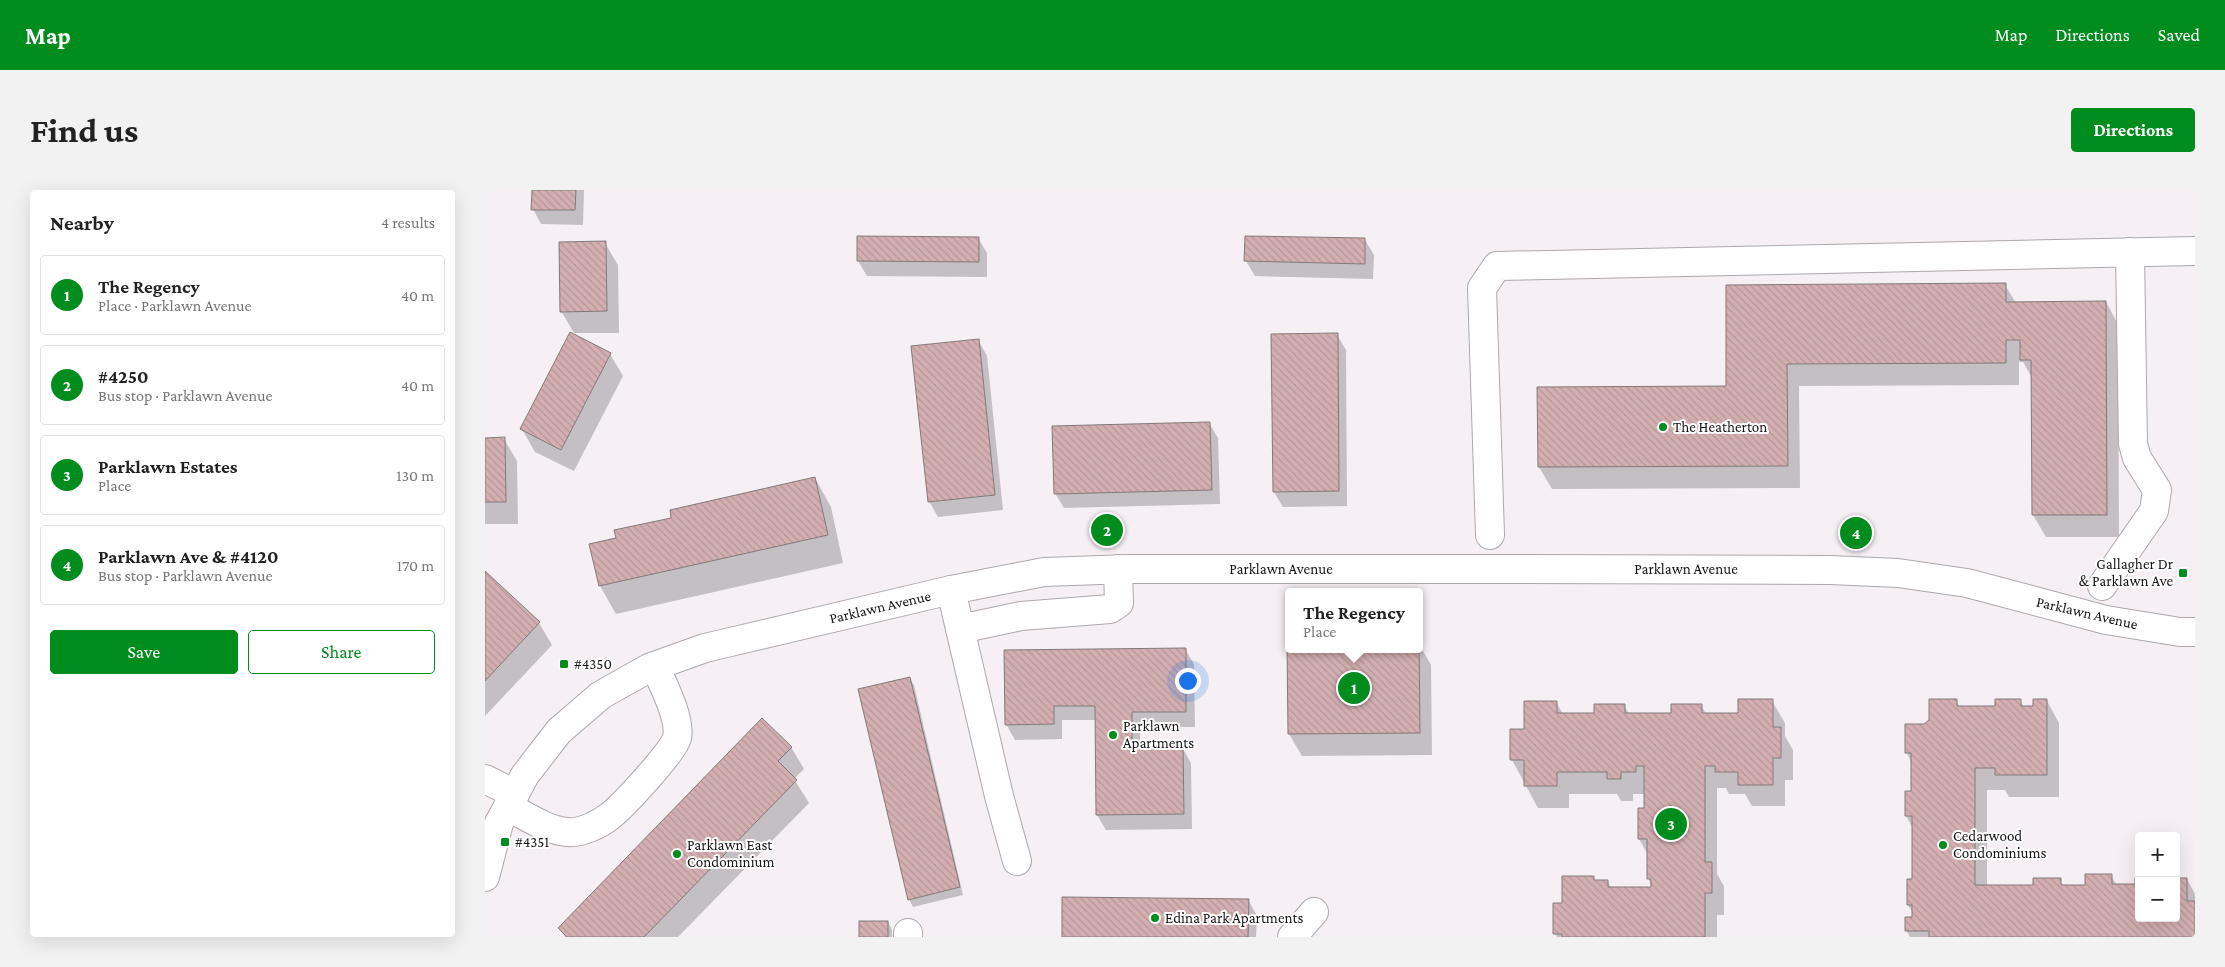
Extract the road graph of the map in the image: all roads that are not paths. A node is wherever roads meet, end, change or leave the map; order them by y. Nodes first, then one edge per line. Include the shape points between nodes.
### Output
1 (2195, 251) edge
2 (2130, 252) junction
3 (1490, 535) dead end
4 (1118, 569) junction
5 (2102, 586) dead end
6 (951, 590) junction
7 (960, 629) junction
8 (2195, 632) edge
9 (655, 666) junction
10 (485, 779) edge
11 (512, 801) junction
12 (1017, 861) dead end
13 (485, 877) edge
14 (1314, 912) dead end
15 (1292, 937) edge

1 - 2 street
2 - 3 street via 1497,266 1482,288
2 - 5 street via 2133,444 2137,458 2157,490 2154,511
4 - 6 street, Parklawn Avenue via 1044,572
4 - 7 street via 1119,603 1111,609 1021,616
4 - 8 street, Parklawn Avenue via 1756,569 1898,573 1967,583 2106,620
6 - 7 street
6 - 9 street, Parklawn Avenue via 705,648
7 - 12 street
9 - 11 street, Parklawn Avenue via 601,695 559,731 525,775
9 - 11 street via 677,720 677,739 665,757 610,816 569,833 549,828
10 - 11 street
11 - 13 street, Parklawn Avenue via 499,823
14 - 15 street

